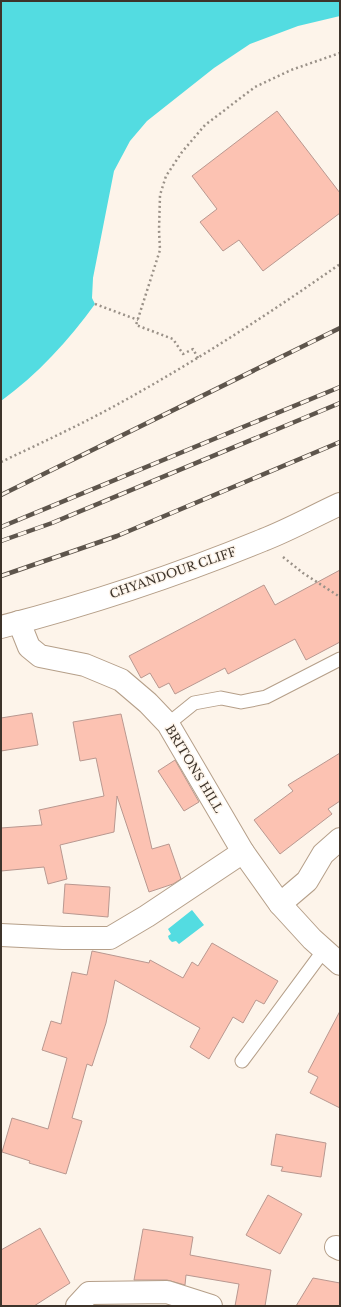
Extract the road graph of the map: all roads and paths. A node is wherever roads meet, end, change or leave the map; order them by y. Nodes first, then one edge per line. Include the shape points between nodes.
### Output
1 (340, 54) edge
2 (340, 264) edge
3 (95, 304) dead end
4 (138, 320) junction
5 (198, 358) junction
6 (1, 462) edge
7 (340, 504) edge
8 (264, 540) junction
9 (340, 597) edge
10 (10, 625) edge
11 (340, 659) edge
12 (168, 724) junction
13 (340, 839) edge
14 (243, 852) junction
15 (280, 904) junction
16 (1, 935) edge
17 (332, 957) edge
18 (242, 1061) dead end
19 (77, 1306) edge
20 (211, 1306) edge

1 - 4 path via 291,70 255,87 205,125 182,152 166,176 160,195 160,250
2 - 5 path via 279,307
3 - 4 path
4 - 5 path via 136,325 173,339 183,354 193,349
5 - 6 path via 120,404
7 - 8 street, CHYANDOUR CLIFF
8 - 9 path via 303,573
8 - 10 street, CHYANDOUR CLIFF via 169,576
10 - 12 street, BRITONS HILL via 40,656 85,665 121,680
11 - 12 lane via 266,697 241,702 221,698 194,703
12 - 14 street, BRITONS HILL
13 - 15 street via 323,854 307,881
14 - 15 street, BRITONS HILL
14 - 16 street via 110,938
15 - 17 street, BRITONS HILL
17 - 18 lane
19 - 20 street via 89,1293 167,1292

